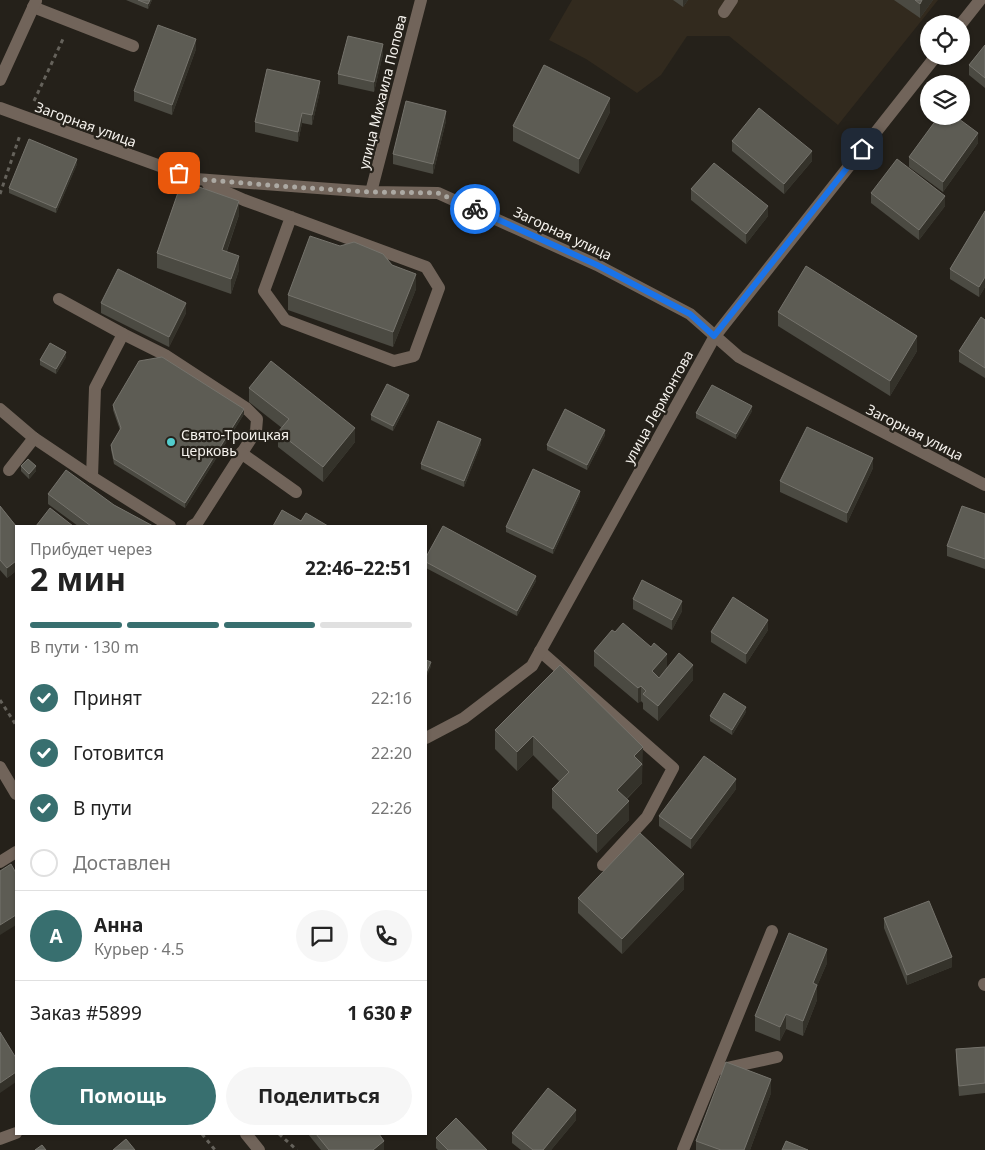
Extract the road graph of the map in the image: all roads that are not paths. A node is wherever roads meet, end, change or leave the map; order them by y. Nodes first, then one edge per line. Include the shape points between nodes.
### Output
1 (421, 0) edge
2 (732, 0) edge
3 (980, 0) edge
4 (35, 4) edge
5 (724, 12) dead end
6 (968, 15) edge
7 (133, 46) dead end
8 (929, 65) edge
9 (0, 80) edge
10 (0, 108) edge
11 (196, 179) junction
12 (371, 192) junction
13 (291, 217) junction
14 (59, 300) dead end
15 (123, 334) junction
16 (714, 336) junction
17 (0, 409) edge
18 (34, 438) junction
19 (241, 453) junction
20 (9, 470) dead end
21 (92, 477) junction
22 (985, 485) edge
23 (296, 492) dead end
24 (168, 525) edge
25 (193, 525) edge
26 (540, 651) junction
27 (427, 737) edge
28 (0, 767) edge
29 (15, 792) edge
30 (15, 853) edge
31 (0, 862) edge
32 (603, 865) dead end
33 (772, 931) dead end
34 (777, 1057) dead end
35 (715, 1071) junction
36 (15, 1133) edge
37 (247, 1135) edge
38 (0, 1139) edge
39 (259, 1150) edge
40 (683, 1150) edge

1 - 12 street, улица Михаила Попова
2 - 5 street
3 - 6 street
4 - 7 street
4 - 9 street
8 - 16 street, улица Лермонтова
10 - 11 street, Загорная улица
11 - 12 street, Загорная улица
11 - 13 street
12 - 16 street, Загорная улица via 438,193 597,265 690,314
13 - 13 street via 426,267 439,288 414,356 394,361 285,320 264,291
14 - 15 street
15 - 19 street via 165,355 246,408 257,420 256,431
15 - 21 street via 94,388
16 - 22 street, Загорная улица via 739,357
16 - 26 street, улица Лермонтова
17 - 18 street
18 - 20 street
18 - 21 street
19 - 23 street
19 - 25 street
21 - 24 street
26 - 27 street, улица Лермонтова via 532,666 464,718
26 - 32 street via 673,768 646,817
28 - 29 street
30 - 31 street
33 - 35 street
34 - 35 street
35 - 40 street
36 - 38 street
37 - 39 street

